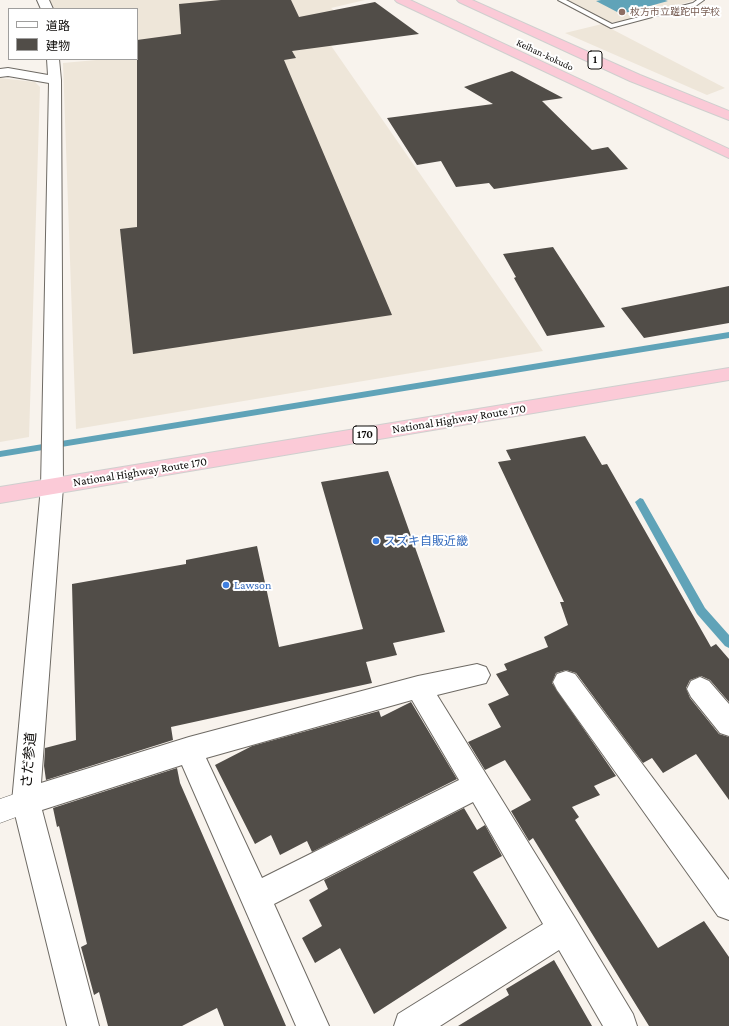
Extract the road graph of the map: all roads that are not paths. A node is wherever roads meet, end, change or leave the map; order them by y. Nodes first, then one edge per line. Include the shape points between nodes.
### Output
1 (401, 0) edge
2 (428, 0) edge
3 (463, 0) edge
4 (561, 0) edge
5 (701, 0) edge
6 (53, 60) edge
7 (0, 73) edge
8 (55, 80) junction
9 (729, 116) edge
10 (715, 132) dead end
11 (729, 154) edge
12 (729, 374) edge
13 (52, 487) junction
14 (0, 495) edge
15 (477, 675) dead end
16 (566, 682) dead end
17 (418, 688) junction
18 (700, 689) dead end
19 (729, 724) edge
20 (189, 750) junction
21 (478, 785) junction
22 (26, 802) junction
23 (0, 811) edge
24 (256, 897) junction
25 (729, 905) edge
26 (564, 929) junction
27 (83, 1026) edge
28 (313, 1026) edge
29 (410, 1026) edge
30 (621, 1026) edge

1 - 11 highway
2 - 10 highway, Keihan-kokudo / 1
3 - 9 highway, Keihan-kokudo / 1 via 635,78
4 - 5 lane via 611,26 695,4
6 - 8 street, さだ参道
7 - 8 street via 8,72
8 - 13 street, さだ参道
12 - 13 highway, National Highway Route 170 / 170
13 - 14 highway, National Highway Route 170 / 170
13 - 22 street, さだ参道
15 - 17 street
16 - 25 street
17 - 20 street
17 - 21 street
18 - 19 street
20 - 22 street
20 - 24 street
21 - 24 street
21 - 26 street
22 - 23 street
22 - 27 street, さだ参道
24 - 28 street
26 - 29 street
26 - 30 street

